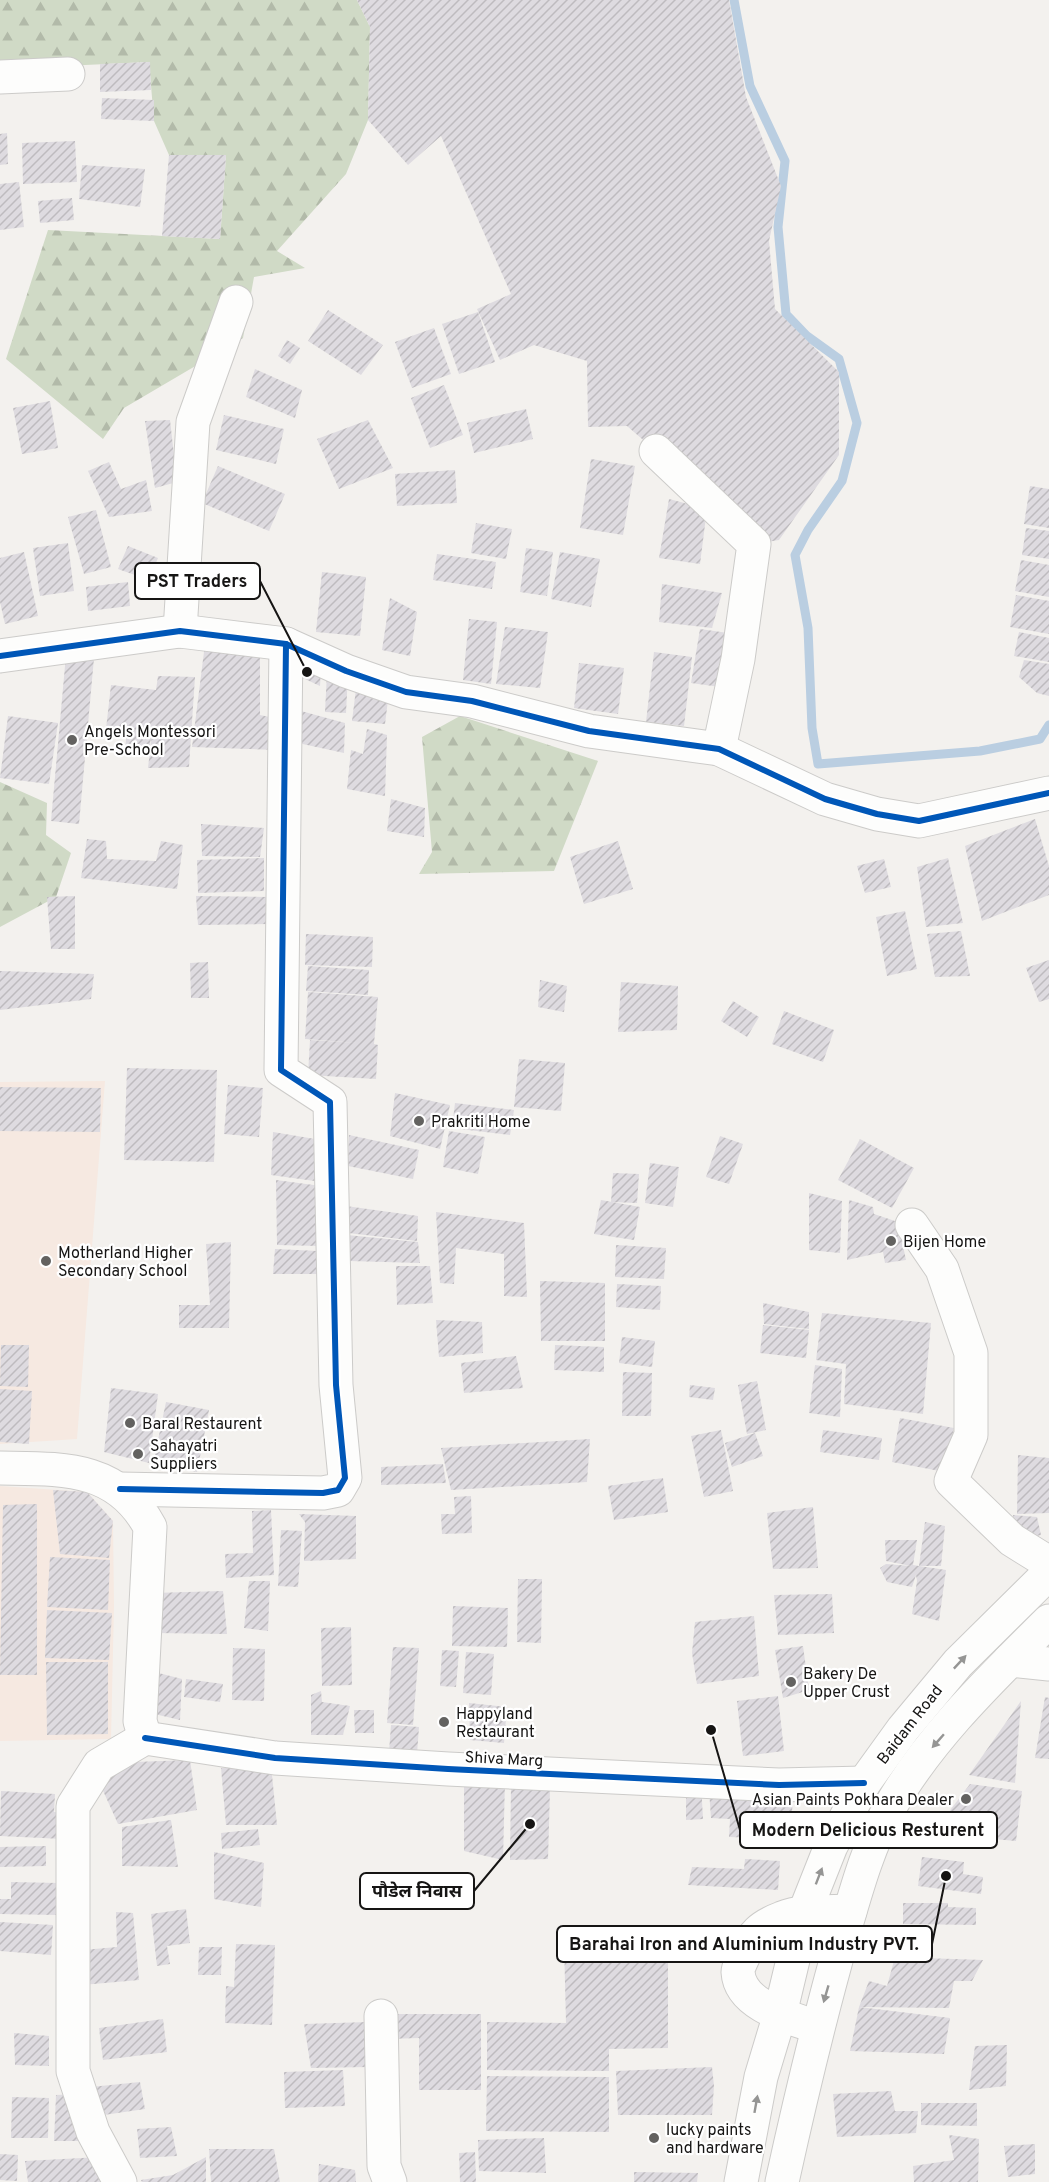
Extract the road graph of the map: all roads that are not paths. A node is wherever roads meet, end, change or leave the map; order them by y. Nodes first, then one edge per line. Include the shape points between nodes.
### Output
1 (68, 74) dead end
2 (0, 77) edge
3 (237, 302) dead end
4 (656, 450) dead end
5 (180, 631) junction
6 (286, 644) junction
7 (0, 656) edge
8 (719, 749) junction
9 (1049, 793) edge
10 (912, 1226) dead end
11 (0, 1468) edge
12 (120, 1489) junction
13 (1049, 1563) edge
14 (1049, 1574) edge
15 (1049, 1621) edge
16 (1010, 1660) junction
17 (1049, 1664) edge
18 (145, 1738) junction
19 (864, 1783) junction
20 (850, 1911) junction
21 (804, 1914) junction
22 (780, 2014) junction
23 (381, 2016) dead end
24 (817, 2027) junction
25 (120, 2182) edge
26 (390, 2182) edge
27 (741, 2182) edge
28 (782, 2182) edge

1 - 2 street
3 - 5 street via 192,422
4 - 8 street via 754,544 738,659
5 - 6 street
5 - 7 street
6 - 8 street via 406,692 472,701 589,731
6 - 12 street via 281,1070 330,1102 336,1385 345,1478 338,1490 323,1493
8 - 9 street via 825,800 919,821
10 - 13 street via 942,1269 971,1353 971,1435 951,1481 1012,1540
11 - 12 street via 72,1470
12 - 18 street via 140,1507 150,1527 140,1721
19 -> 14 street, Baidam Road via 958,1663
15 - 16 street, Baidam Road
16 - 17 street
16 -> 20 street, Baidam Road via 927,1753 890,1807 867,1857
18 - 19 street, Shiva Marg via 275,1758 448,1769 779,1785
18 - 25 street via 99,1765 73,1806 74,2071 93,2132
21 -> 19 street, Baidam Road via 831,1846
20 - 21 street
20 -> 24 street, Baidam Road
21 - 22 street, Baidam Road
21 - 22 street via 784,1917 751,1936 738,1971 744,1989
22 - 24 street
27 -> 22 street, Baidam Road via 761,2077
23 - 26 street via 384,2166
24 - 28 street, Baidam Road

